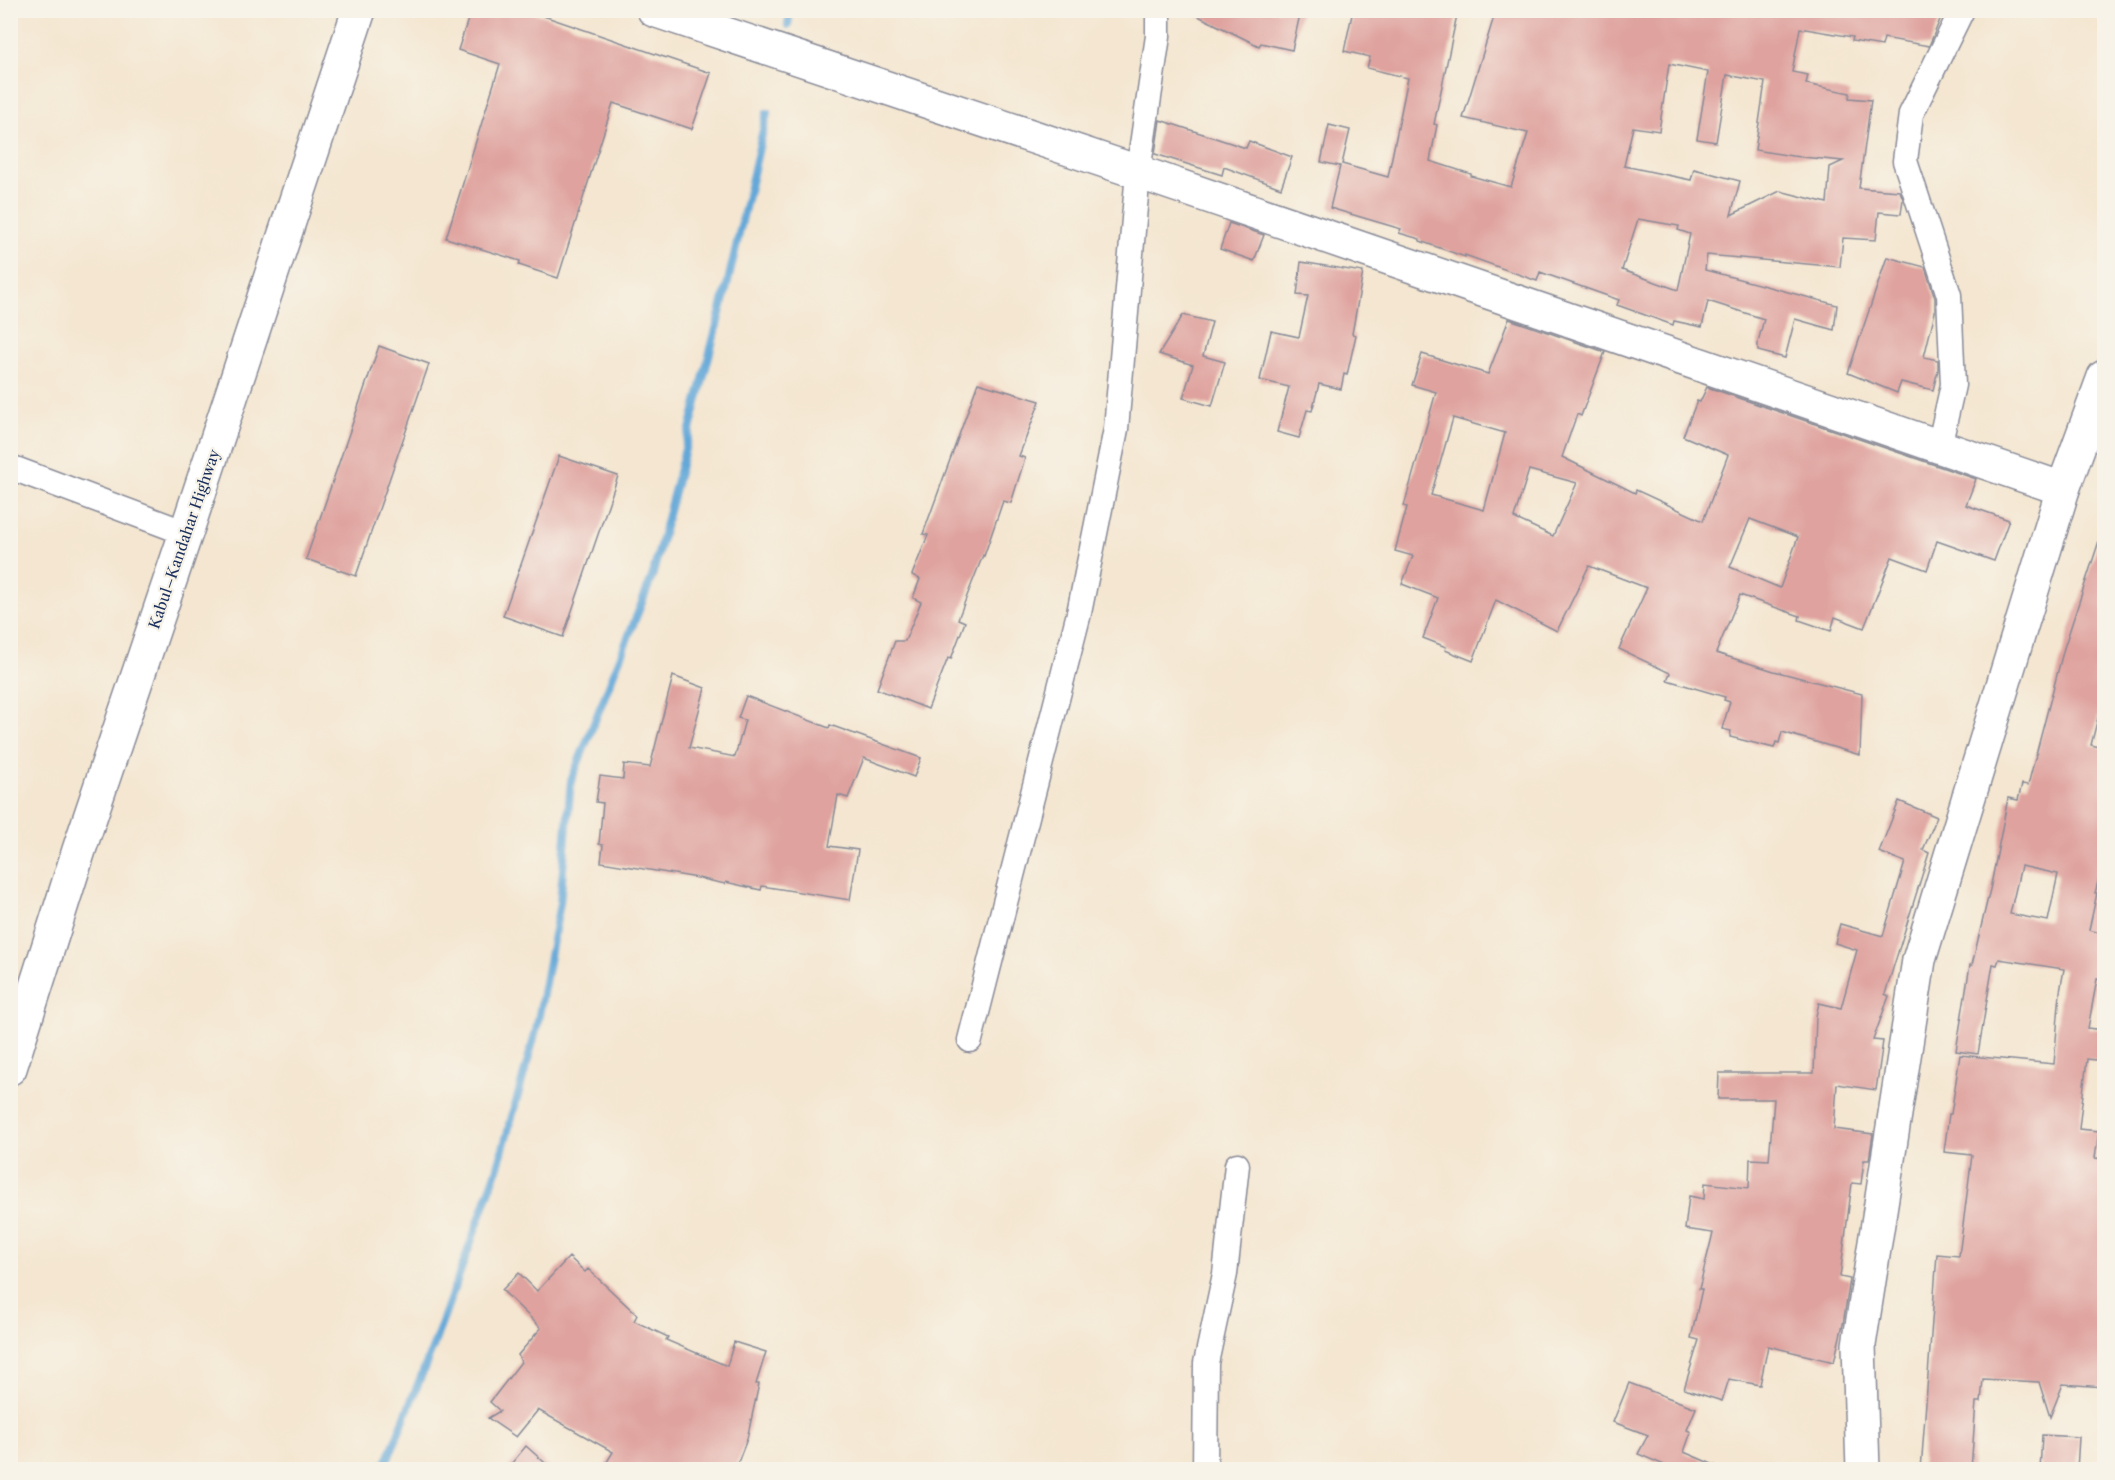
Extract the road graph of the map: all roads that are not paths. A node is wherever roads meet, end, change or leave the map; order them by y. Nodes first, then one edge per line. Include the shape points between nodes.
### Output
1 (359, 10) edge
2 (654, 10) edge
3 (1158, 10) edge
4 (1962, 10) edge
5 (1138, 172) junction
6 (2104, 377) edge
7 (1939, 447) junction
8 (10, 467) edge
9 (2063, 489) junction
10 (186, 533) junction
11 (970, 1040) dead end
12 (10, 1068) edge
13 (1237, 1165) dead end
14 (1205, 1470) edge
15 (1863, 1470) edge

1 - 10 street, Kabul–Kandahar Highway
2 - 5 street
3 - 5 street via 1158,36
4 - 7 street via 1911,114 1905,161 1949,295 1953,385
5 - 7 street
5 - 11 street via 1116,429 1079,613
6 - 9 street
7 - 9 street
8 - 10 street
9 - 15 street via 1919,960 1859,1345
10 - 12 street, Kabul–Kandahar Highway
13 - 14 street via 1225,1274 1206,1363

